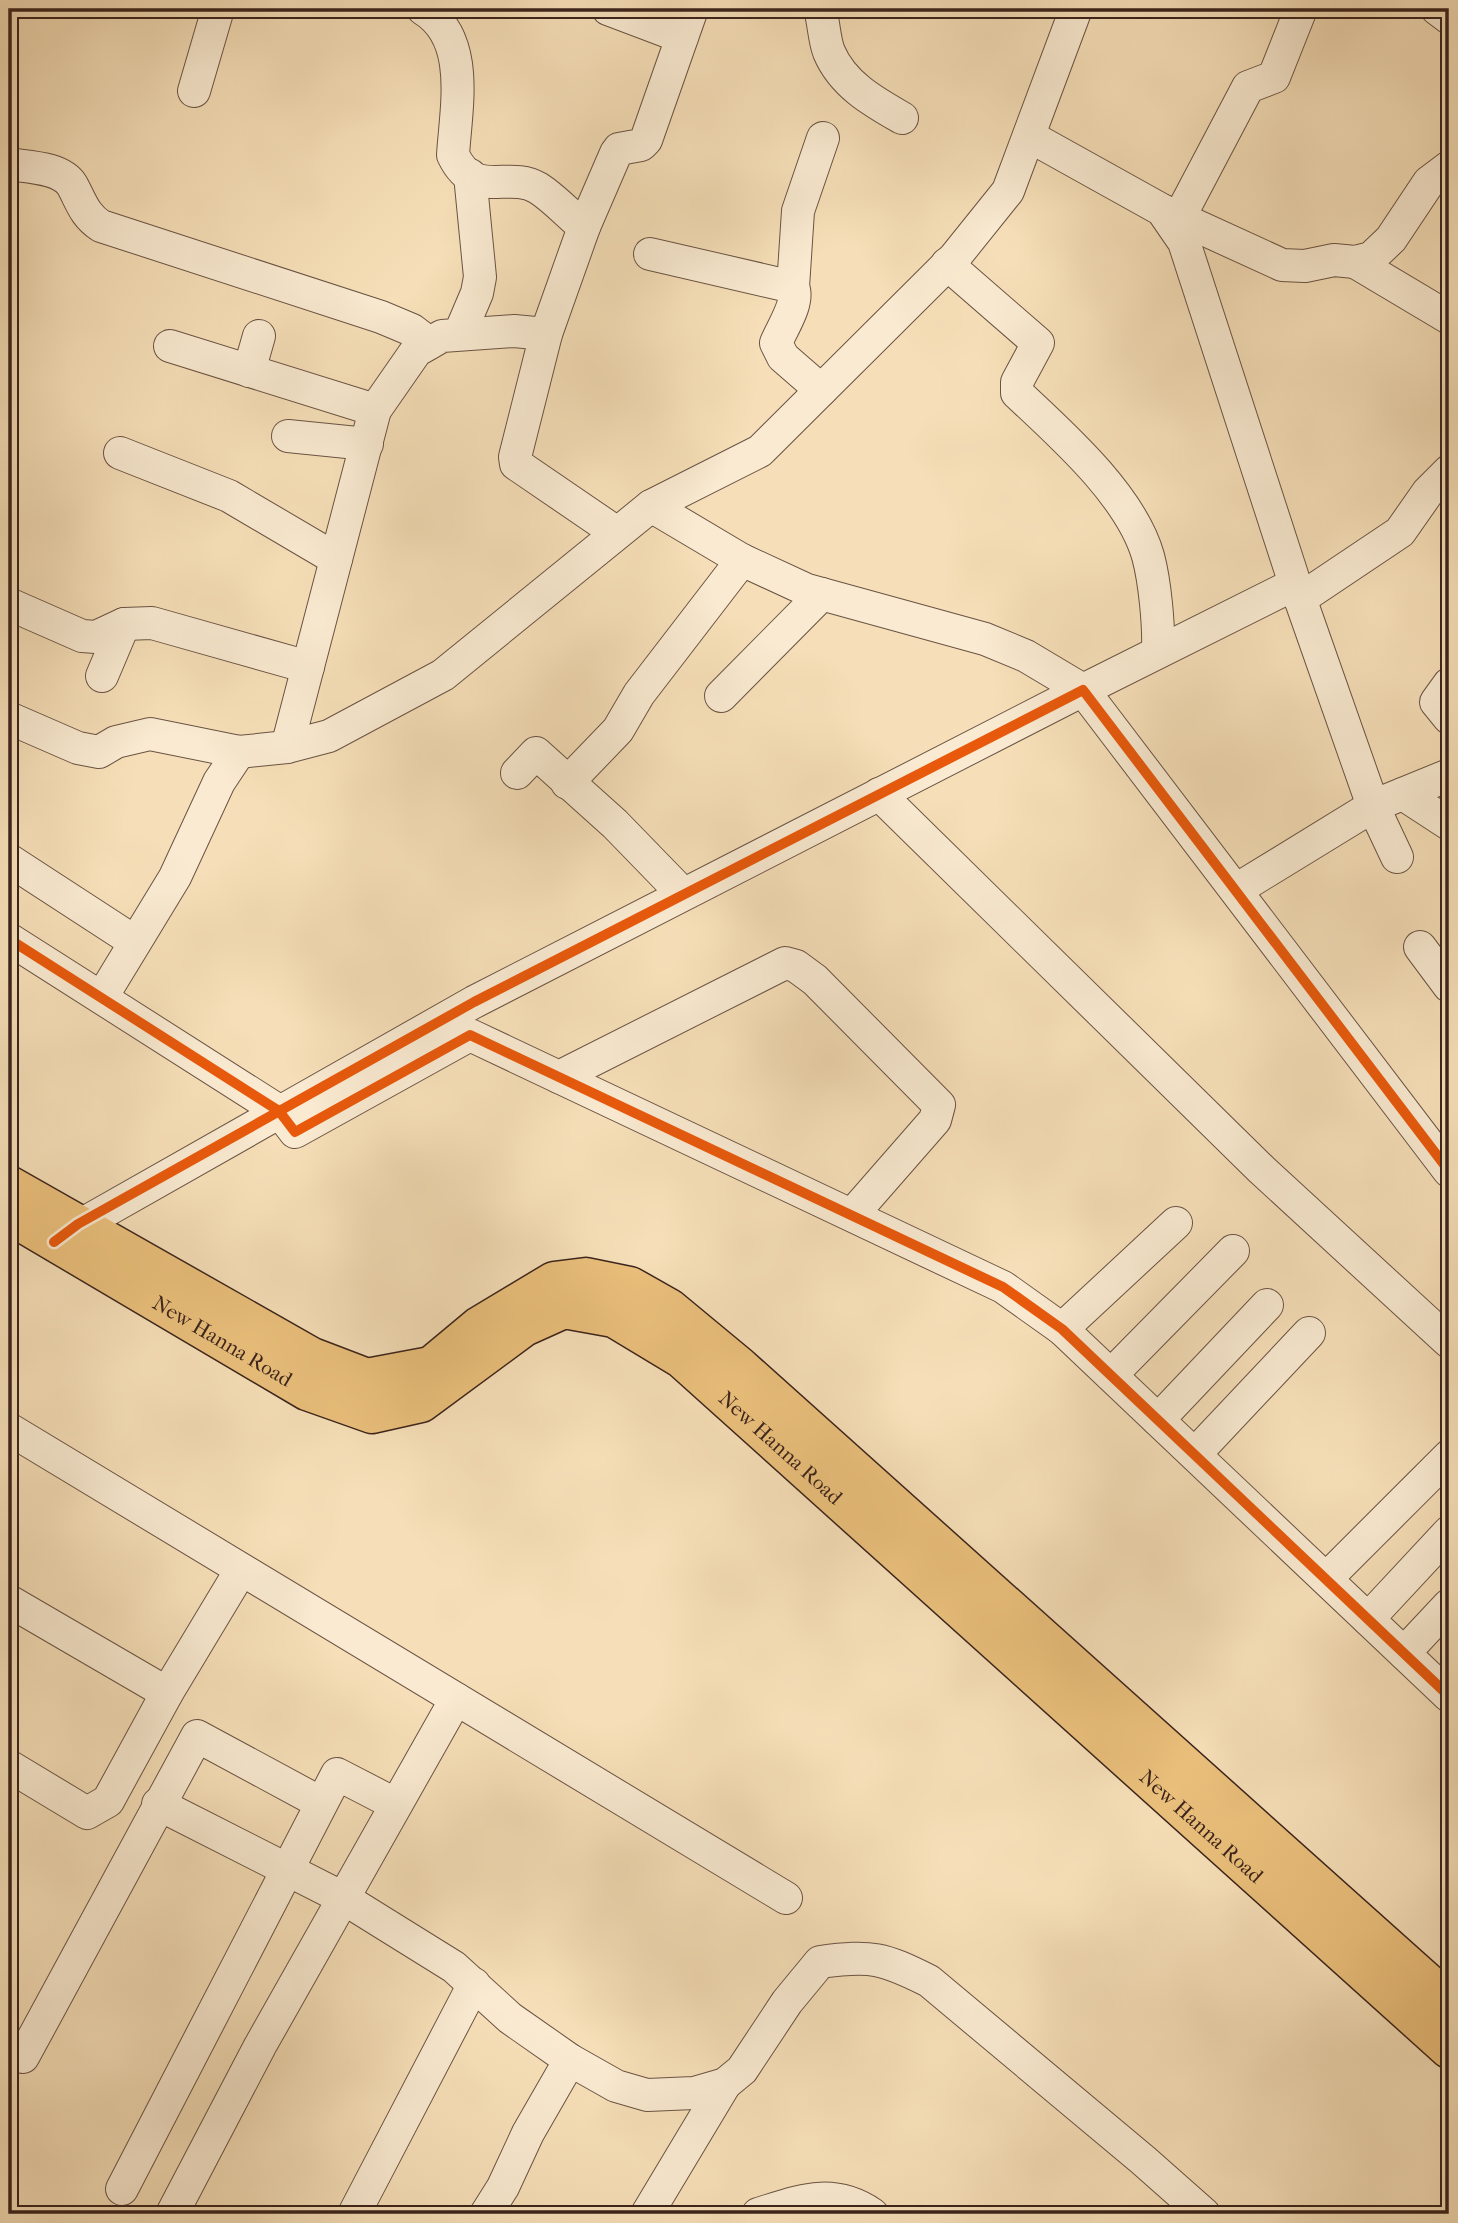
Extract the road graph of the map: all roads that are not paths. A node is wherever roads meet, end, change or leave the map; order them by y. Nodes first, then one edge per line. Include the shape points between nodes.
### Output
1 (218, 9) edge
2 (608, 9) edge
3 (820, 9) edge
4 (1076, 9) edge
5 (1302, 9) edge
6 (1437, 9) edge
7 (431, 11) edge
8 (1449, 18) edge
9 (687, 23) edge
10 (194, 91) dead end
11 (902, 118) dead end
12 (1029, 136) junction
13 (823, 138) dead end
14 (9, 164) edge
15 (1449, 168) edge
16 (470, 175) junction
17 (1170, 214) junction
18 (584, 228) junction
19 (650, 254) dead end
20 (1355, 262) junction
21 (947, 264) junction
22 (793, 287) junction
23 (1449, 318) edge
24 (460, 333) junction
25 (546, 334) junction
26 (259, 337) dead end
27 (429, 344) junction
28 (170, 346) dead end
29 (249, 371) junction
30 (821, 390) junction
31 (375, 410) junction
32 (288, 436) dead end
33 (367, 444) junction
34 (120, 453) dead end
35 (1449, 471) edge
36 (651, 506) junction
37 (617, 533) junction
38 (336, 559) junction
39 (743, 560) junction
40 (1297, 591) junction
41 (822, 594) junction
42 (9, 604) edge
43 (124, 624) junction
44 (1158, 652) junction
45 (308, 667) junction
46 (102, 676) dead end
47 (1449, 684) edge
48 (1083, 690) junction
49 (721, 696) dead end
50 (9, 718) edge
51 (1449, 718) edge
52 (287, 747) junction
53 (239, 752) junction
54 (517, 773) dead end
55 (1449, 775) edge
56 (567, 783) junction
57 (879, 794) junction
58 (1403, 794) junction
59 (1373, 806) junction
60 (1449, 824) edge
61 (1397, 857) dead end
62 (9, 860) edge
63 (1236, 890) junction
64 (683, 894) junction
65 (9, 939) edge
66 (135, 942) junction
67 (1420, 947) dead end
68 (1449, 986) edge
69 (102, 997) junction
70 (559, 1077) junction
71 (279, 1111) junction
72 (1445, 1155) edge
73 (9, 1185) edge
74 (9, 1215) edge
75 (852, 1215) junction
76 (1176, 1223) dead end
77 (66, 1233) junction
78 (1233, 1251) dead end
79 (1267, 1305) dead end
80 (1062, 1329) junction
81 (1309, 1333) dead end
82 (1449, 1342) edge
83 (1111, 1375) junction
84 (1158, 1420) junction
85 (9, 1429) edge
86 (1195, 1454) junction
87 (1449, 1456) edge
88 (1449, 1532) edge
89 (241, 1570) junction
90 (1326, 1579) junction
91 (9, 1601) edge
92 (1449, 1605) edge
93 (1368, 1619) junction
94 (1404, 1653) junction
95 (1445, 1684) edge
96 (167, 1693) junction
97 (456, 1699) junction
98 (9, 1766) edge
99 (321, 1803) junction
100 (158, 1804) junction
101 (395, 1804) junction
102 (286, 1870) junction
103 (343, 1898) junction
104 (786, 1898) dead end
105 (474, 1984) junction
106 (1449, 2002) edge
107 (1449, 2049) edge
108 (23, 2056) dead end
109 (570, 2060) junction
110 (725, 2084) junction
111 (122, 2189) dead end
112 (172, 2214) edge
113 (354, 2214) edge
114 (486, 2214) edge
115 (647, 2214) edge
116 (758, 2214) edge
117 (872, 2214) edge
118 (1204, 2214) edge

1 - 10 street
2 - 9 street
3 - 11 street via 829,52 845,76 865,97
4 - 12 street
5 - 17 street via 1274,77 1248,87
6 - 8 street
7 - 16 street via 458,62 453,155
9 - 18 street via 646,140 616,153
12 - 17 street
12 - 21 street via 1008,191
13 - 22 street via 798,211
14 - 27 street via 61,175 71,183 90,219 101,226 381,317 412,330
15 - 20 street via 1429,182 1391,239 1371,258
16 - 18 street via 480,182 523,183 537,188
16 - 24 street via 480,277
17 - 20 street via 1282,265
17 - 40 street via 1184,242
18 - 25 street
19 - 22 street
20 - 23 street
21 - 30 street
21 - 44 street via 1038,344 1017,383 1017,393 1073,447 1135,525 1148,556
22 - 30 street via 797,294 776,344 783,357
24 - 25 street
24 - 27 street
25 - 37 street via 516,464
26 - 29 street
27 - 31 street via 415,351
28 - 29 street
29 - 31 street
30 - 36 street via 760,451
31 - 33 street
32 - 33 street
33 - 38 street
34 - 38 street via 229,496
35 - 40 street via 1427,492 1400,532
36 - 37 street
36 - 39 street
37 - 52 street via 443,675 329,736
38 - 45 street
39 - 41 street
39 - 56 street via 639,694 618,730
40 - 44 street
40 - 59 street
41 - 48 street via 985,639 1026,656
41 - 49 street
42 - 43 street via 82,636 96,637
43 - 45 street via 152,623
43 - 46 street
44 - 48 street
45 - 52 street
47 - 51 street via 1436,702
48 - 57 street
48 - 63 street
50 - 53 street via 78,748 99,752 116,742 150,734
52 - 53 street
53 - 66 street via 219,782 175,877
54 - 56 street via 536,753
55 - 58 street
56 - 64 street via 615,824
57 - 64 street
57 - 82 street via 1262,1170
58 - 59 street
58 - 60 street
59 - 61 street
59 - 63 street
62 - 66 street
63 - 72 street
64 - 71 street via 474,1002
65 - 69 street
66 - 69 street
67 - 68 street
69 - 71 street
70 - 71 street via 470,1035 295,1132
70 - 75 street
70 - 75 street via 785,963 796,966 939,1105 935,1120
71 - 77 street
73 - 77 main road, New Hanna Road
74 - 77 main road, New Hanna Road
75 - 80 street via 1003,1287
76 - 80 street
77 - 106 main road, New Hanna Road via 312,1357 367,1378 431,1366 479,1326 554,1281 586,1277 640,1291 669,1308 739,1366
77 - 107 main road, New Hanna Road via 307,1391 372,1413 421,1403 524,1327 564,1310 614,1318 682,1359
78 - 83 street
79 - 84 street
80 - 83 street
81 - 86 street
83 - 84 street
84 - 86 street
85 - 89 street
86 - 90 street
87 - 90 street
88 - 93 street
89 - 96 street
89 - 97 street
90 - 93 street
91 - 96 street
92 - 94 street
93 - 94 street
94 - 95 street
96 - 98 street via 108,1801 87,1813
97 - 101 street
97 - 104 street
99 - 100 street via 197,1736
99 - 101 street via 337,1774
99 - 102 street
100 - 102 street
100 - 108 street
101 - 103 street
102 - 103 street
102 - 111 street
103 - 105 street via 454,1966
103 - 112 street
105 - 109 street via 510,2018
105 - 113 street
109 - 110 street via 616,2086 647,2095 694,2093
109 - 114 street
110 - 115 street
110 - 118 street via 742,2070 820,1962 863,1956 890,1962 929,1981
116 - 117 street via 830,2197 854,2202

